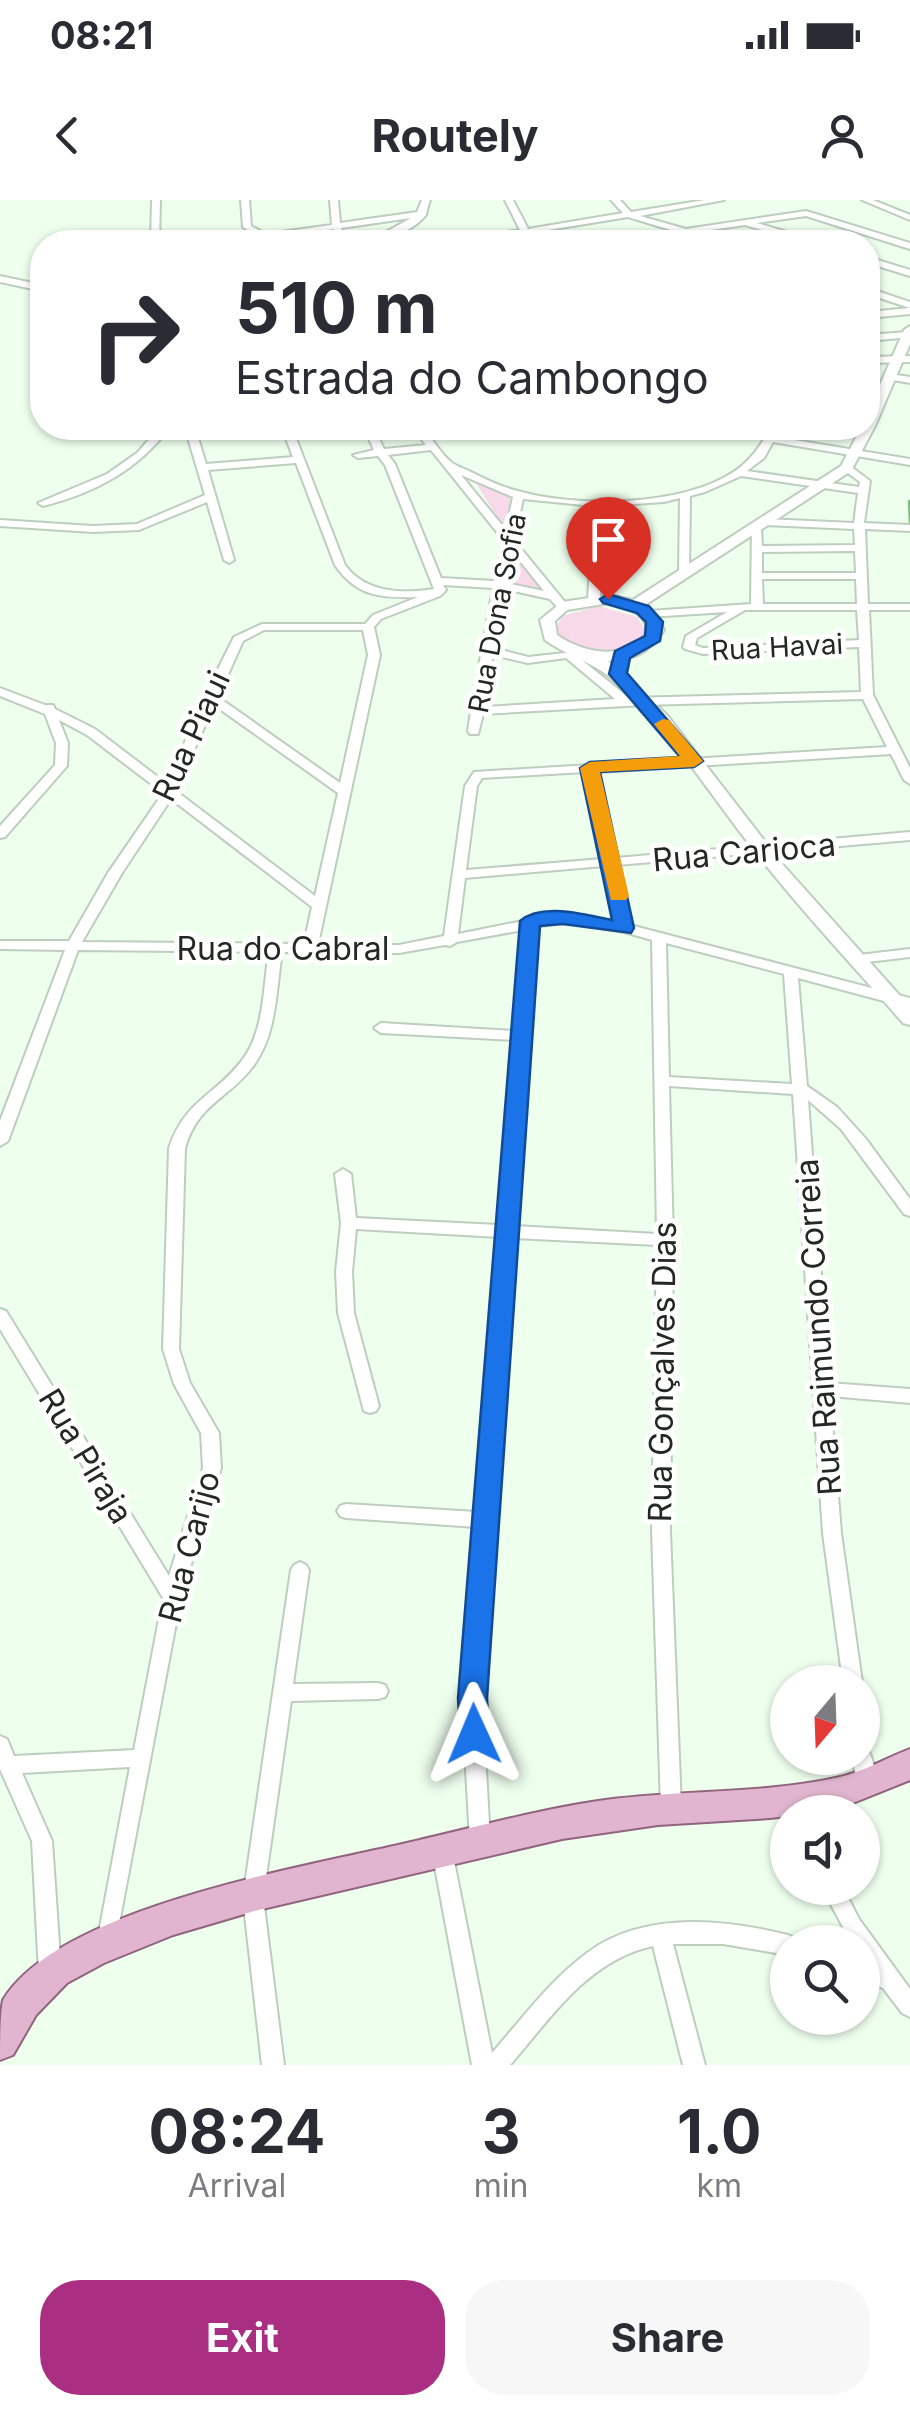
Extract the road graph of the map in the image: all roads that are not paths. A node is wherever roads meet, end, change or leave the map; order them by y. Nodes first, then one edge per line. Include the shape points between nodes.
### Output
1 (156, 200) edge
2 (245, 200) edge
3 (334, 200) edge
4 (426, 200) edge
5 (508, 200) edge
6 (616, 200) edge
7 (720, 200) edge
8 (886, 200) edge
9 (868, 201) edge
10 (695, 202) edge
11 (422, 214) junction
12 (629, 215) junction
13 (910, 218) edge
14 (745, 222) junction
15 (336, 225) junction
16 (155, 230) edge
17 (252, 230) edge
18 (303, 230) edge
19 (338, 230) edge
20 (393, 230) edge
21 (525, 230) edge
22 (538, 230) edge
23 (678, 230) edge
24 (696, 230) edge
25 (771, 230) edge
26 (860, 230) edge
27 (880, 236) edge
28 (910, 246) edge
29 (880, 263) edge
30 (0, 268) edge
31 (910, 272) edge
32 (0, 279) edge
33 (20, 282) junction
34 (30, 285) edge
35 (880, 295) edge
36 (910, 308) edge
37 (880, 313) edge
38 (908, 332) edge
39 (880, 336) edge
40 (904, 359) edge
41 (890, 378) junction
42 (910, 380) edge
43 (880, 394) edge
44 (153, 440) edge
45 (193, 440) edge
46 (292, 440) edge
47 (376, 440) edge
48 (429, 440) edge
49 (770, 440) edge
50 (803, 440) edge
51 (861, 440) edge
52 (435, 447) junction
53 (857, 453) junction
54 (382, 454) junction
55 (358, 455) dead end
56 (299, 460) junction
57 (910, 462) edge
58 (200, 468) junction
59 (455, 468) junction
60 (846, 468) junction
61 (737, 472) junction
62 (822, 486) junction
63 (862, 491) junction
64 (685, 494) junction
65 (519, 495) junction
66 (209, 498) junction
67 (43, 503) dead end
68 (599, 505) junction
69 (0, 523) edge
70 (860, 524) junction
71 (761, 525) junction
72 (909, 528) edge
73 (510, 541) junction
74 (860, 548) junction
75 (757, 549) junction
76 (229, 560) dead end
77 (684, 574) junction
78 (756, 576) junction
79 (862, 576) junction
80 (498, 585) junction
81 (436, 587) junction
82 (360, 590) junction
83 (594, 598) junction
84 (558, 601) junction
85 (750, 607) junction
86 (864, 607) junction
87 (910, 607) edge
88 (642, 610) junction
89 (372, 622) junction
90 (864, 643) junction
91 (488, 650) junction
92 (622, 654) junction
93 (579, 655) junction
94 (618, 674) junction
95 (0, 692) edge
96 (867, 695) junction
97 (210, 697) junction
98 (635, 702) junction
99 (49, 708) junction
100 (477, 711) junction
101 (474, 731) dead end
102 (894, 750) junction
103 (694, 761) junction
104 (906, 765) edge
105 (590, 768) junction
106 (910, 780) edge
107 (169, 792) junction
108 (344, 792) junction
109 (0, 834) edge
110 (910, 836) edge
111 (763, 851) junction
112 (613, 864) junction
113 (459, 875) junction
114 (318, 905) junction
115 (530, 921) junction
116 (624, 928) junction
117 (659, 937) junction
118 (450, 942) junction
119 (0, 945) edge
120 (72, 946) junction
121 (276, 949) junction
122 (310, 949) junction
123 (910, 953) edge
124 (859, 959) junction
125 (791, 971) junction
126 (901, 1000) edge
127 (910, 1020) edge
128 (381, 1028) dead end
129 (522, 1036) junction
130 (662, 1081) junction
131 (802, 1090) junction
132 (0, 1141) edge
133 (343, 1174) dead end
134 (910, 1210) edge
135 (349, 1223) junction
136 (508, 1234) junction
137 (665, 1240) junction
138 (0, 1315) edge
139 (820, 1389) junction
140 (910, 1396) edge
141 (370, 1406) dead end
142 (346, 1511) dead end
143 (488, 1520) junction
144 (300, 1570) dead end
145 (172, 1597) junction
146 (850, 1665) edge
147 (378, 1691) dead end
148 (281, 1693) junction
149 (4, 1755) edge
150 (142, 1758) junction
151 (910, 1764) edge
152 (880, 1769) edge
153 (858, 1775) edge
154 (827, 1795) edge
155 (770, 1806) edge
156 (672, 1807) junction
157 (480, 1842) junction
158 (442, 1851) junction
159 (253, 1898) junction
160 (841, 1905) edge
161 (660, 1937) junction
162 (770, 1941) edge
163 (107, 1943) junction
164 (50, 1974) junction
165 (880, 1976) edge
166 (890, 1980) junction
167 (910, 2006) edge
168 (0, 2042) edge
169 (273, 2065) edge
170 (483, 2065) edge
171 (496, 2065) edge
172 (694, 2065) edge

1 - 16 street
2 - 17 street
3 - 15 street
4 - 11 street
5 - 21 street
6 - 12 street
7 - 10 street
8 - 9 street
9 - 13 street
10 - 12 street
11 - 15 street
11 - 20 street
12 - 22 street
12 - 23 street
14 - 24 street
14 - 25 street
14 - 26 street via 806,213
15 - 18 street
15 - 19 street
27 - 28 street
29 - 31 street
30 - 33 street
32 - 33 street
33 - 34 street
35 - 36 street
36 - 37 street
38 - 39 street
38 - 40 street
40 - 41 street
41 - 42 street
41 - 43 street
44 - 67 street via 109,478
45 - 58 street
46 - 56 street
47 - 54 street
48 - 52 street
49 - 61 street via 761,456
50 - 53 street
51 - 53 street
52 - 54 street
52 - 59 street
53 - 57 street
53 - 60 street
54 - 55 street
54 - 81 street
56 - 58 street
56 - 82 street via 340,566
58 - 66 street
59 - 65 street
59 - 73 street
60 - 62 street
60 - 63 street via 864,478
61 - 62 street
61 - 64 street
62 - 63 street
62 - 71 street
63 - 70 street
64 - 68 street
64 - 77 street
65 - 68 street
65 - 73 street, Rua Dona Sofia
66 - 69 street via 138,526
66 - 76 street
68 - 83 street
70 - 71 street
70 - 72 street
70 - 74 street
71 - 75 street
71 - 77 street
73 - 80 street, Rua Dona Sofia
73 - 84 street
74 - 75 street
74 - 79 street
75 - 78 street
77 - 88 street
78 - 79 street
78 - 85 street
79 - 86 street
80 - 81 street
80 - 84 street
80 - 91 street, Rua Dona Sofia
81 - 82 street
81 - 89 street, Rua Piaui
82 - 89 street
83 - 84 street
83 - 88 street
84 - 93 street via 546,628
85 - 86 street
85 - 88 street
85 - 90 street, Rua Havai via 692,636 691,649
86 - 87 street
86 - 90 street
88 - 92 street via 654,638
89 - 97 street, Rua Piaui via 250,630 238,639
89 - 108 street via 374,654
90 - 96 street
91 - 93 street via 512,658
91 - 100 street, Rua Dona Sofia
92 - 93 street
92 - 94 street
93 - 94 street
93 - 98 street
94 - 98 street
95 - 99 street
96 - 98 street
96 - 102 street
97 - 107 street, Rua Piaui
97 - 108 street
98 - 100 street
98 - 103 street
99 - 107 street
99 - 109 street via 62,743 61,766
100 - 101 street, Rua Dona Sofia
102 - 103 street
102 - 104 street
103 - 105 street
103 - 111 street
104 - 106 street
105 - 112 street
105 - 113 street via 475,777
107 - 114 street
107 - 120 street, Rua Piaui
108 - 114 street
110 - 111 street, Rua Carioca
111 - 112 street, Rua Carioca
111 - 124 street
112 - 113 street, Rua Carioca
112 - 116 street
113 - 118 street
114 - 122 street
115 - 116 street, Rua do Cabral via 563,918
115 - 118 street, Rua do Cabral
115 - 129 street
116 - 117 street, Rua do Cabral
117 - 125 street, Rua do Cabral
117 - 130 street, Rua Gonçalves Dias
118 - 122 street, Rua do Cabral via 399,950
119 - 120 street, Rua do Cabral
120 - 121 street, Rua do Cabral
120 - 132 street, Rua Piaui
121 - 122 street, Rua do Cabral
121 - 145 street, Rua Carijo via 258,1046 187,1118 177,1148 170,1349 213,1450
123 - 124 street
124 - 126 street
125 - 126 street, Rua do Cabral
125 - 131 street, Rua Raimundo Correia
126 - 127 street
128 - 129 street
129 - 136 street
130 - 131 street
130 - 137 street, Rua Gonçalves Dias
131 - 134 street via 824,1102
131 - 139 street, Rua Raimundo Correia
133 - 135 street
135 - 136 street
135 - 141 street via 346,1312
136 - 137 street
136 - 143 street
137 - 156 street, Rua Gonçalves Dias via 660,1531
138 - 145 street, Rua Piraja
139 - 140 street
139 - 146 street, Rua Raimundo Correia
142 - 143 street
143 - 157 street via 472,1698
144 - 148 street
145 - 150 street, Rua Carijo
147 - 148 street
148 - 159 street
149 - 150 street
149 - 164 street via 42,1841
150 - 163 street, Rua Carijo
151 - 152 main road
153 - 154 main road
155 - 156 main road
156 - 157 main road
157 - 158 main road
158 - 159 main road
158 - 170 street
159 - 163 main road
159 - 169 street
160 - 166 street
161 - 162 street via 716,1931
161 - 171 street via 599,1956
161 - 172 street
163 - 164 main road
164 - 168 main road
165 - 166 street
166 - 167 street

